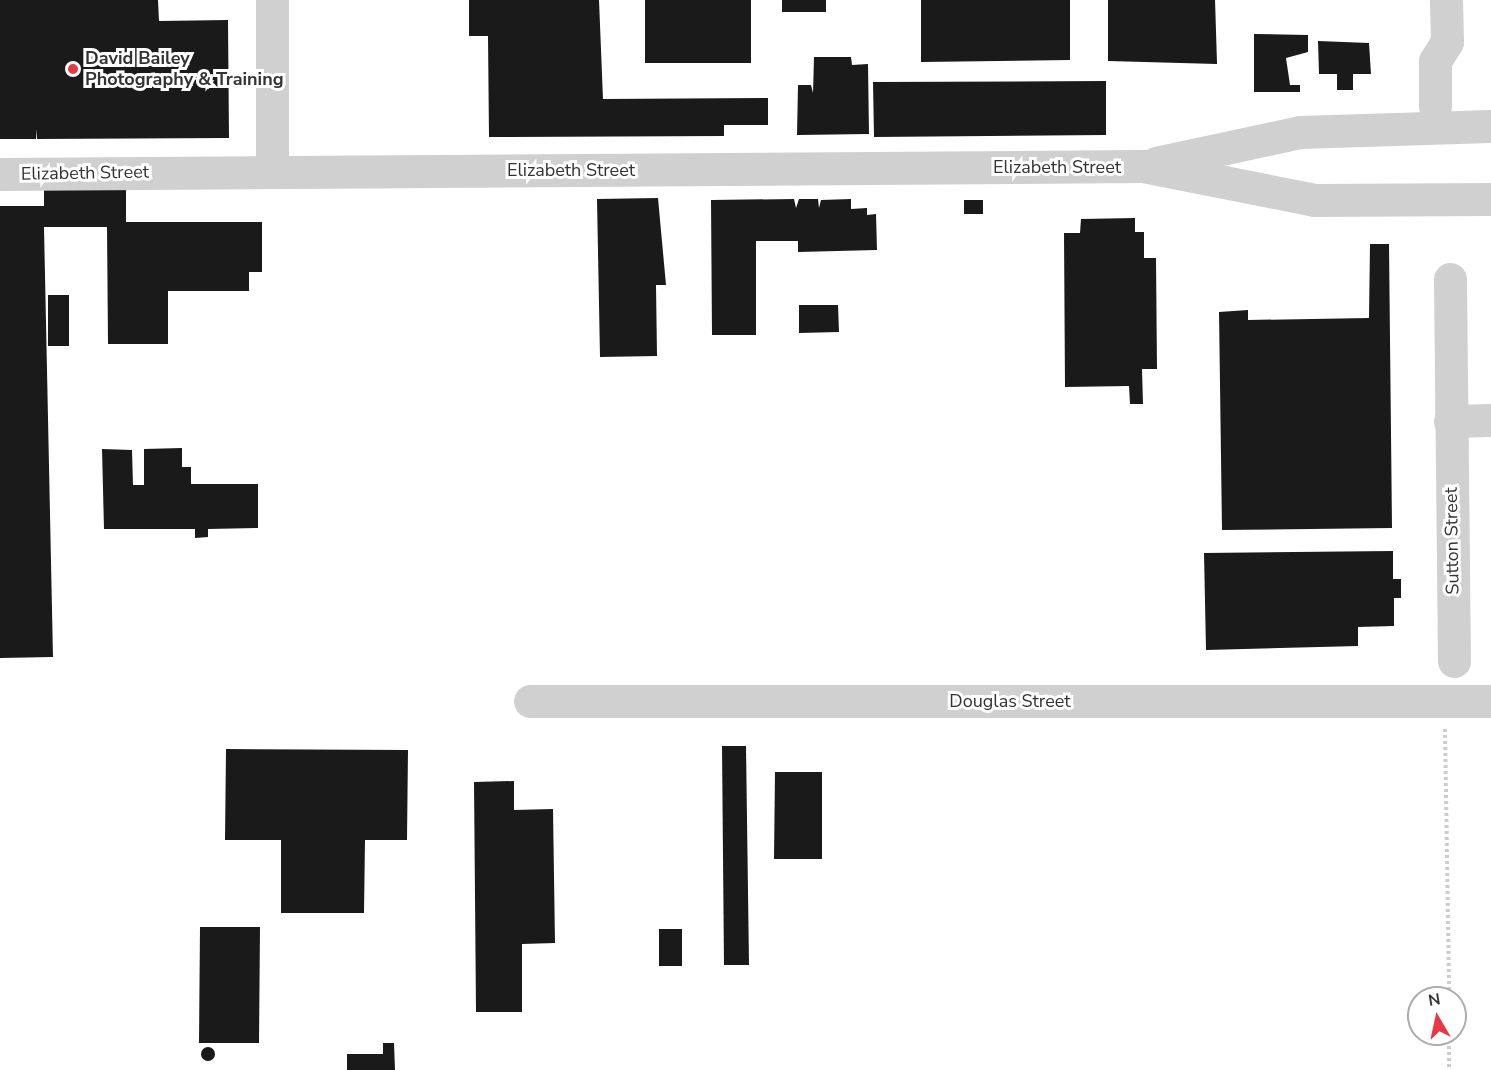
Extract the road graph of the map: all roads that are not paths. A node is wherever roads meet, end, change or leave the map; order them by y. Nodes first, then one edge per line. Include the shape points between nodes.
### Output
1 (272, 0) edge
2 (1446, 0) edge
3 (1435, 106) dead end
4 (1491, 126) edge
5 (1143, 166) junction
6 (272, 171) junction
7 (0, 174) edge
8 (1491, 199) edge
9 (1450, 279) dead end
10 (1491, 420) edge
11 (1450, 421) junction
12 (1454, 662) dead end
13 (530, 701) dead end
14 (1491, 701) edge

1 - 6 street
2 - 3 street via 1447,42 1435,61
4 - 5 street, Elizabeth Street via 1300,132
5 - 6 street, Elizabeth Street
5 - 8 street, Elizabeth Street via 1315,200
6 - 7 street, Elizabeth Street
9 - 11 street, Sutton Street
10 - 11 street
11 - 12 street, Sutton Street
13 - 14 street, Douglas Street

